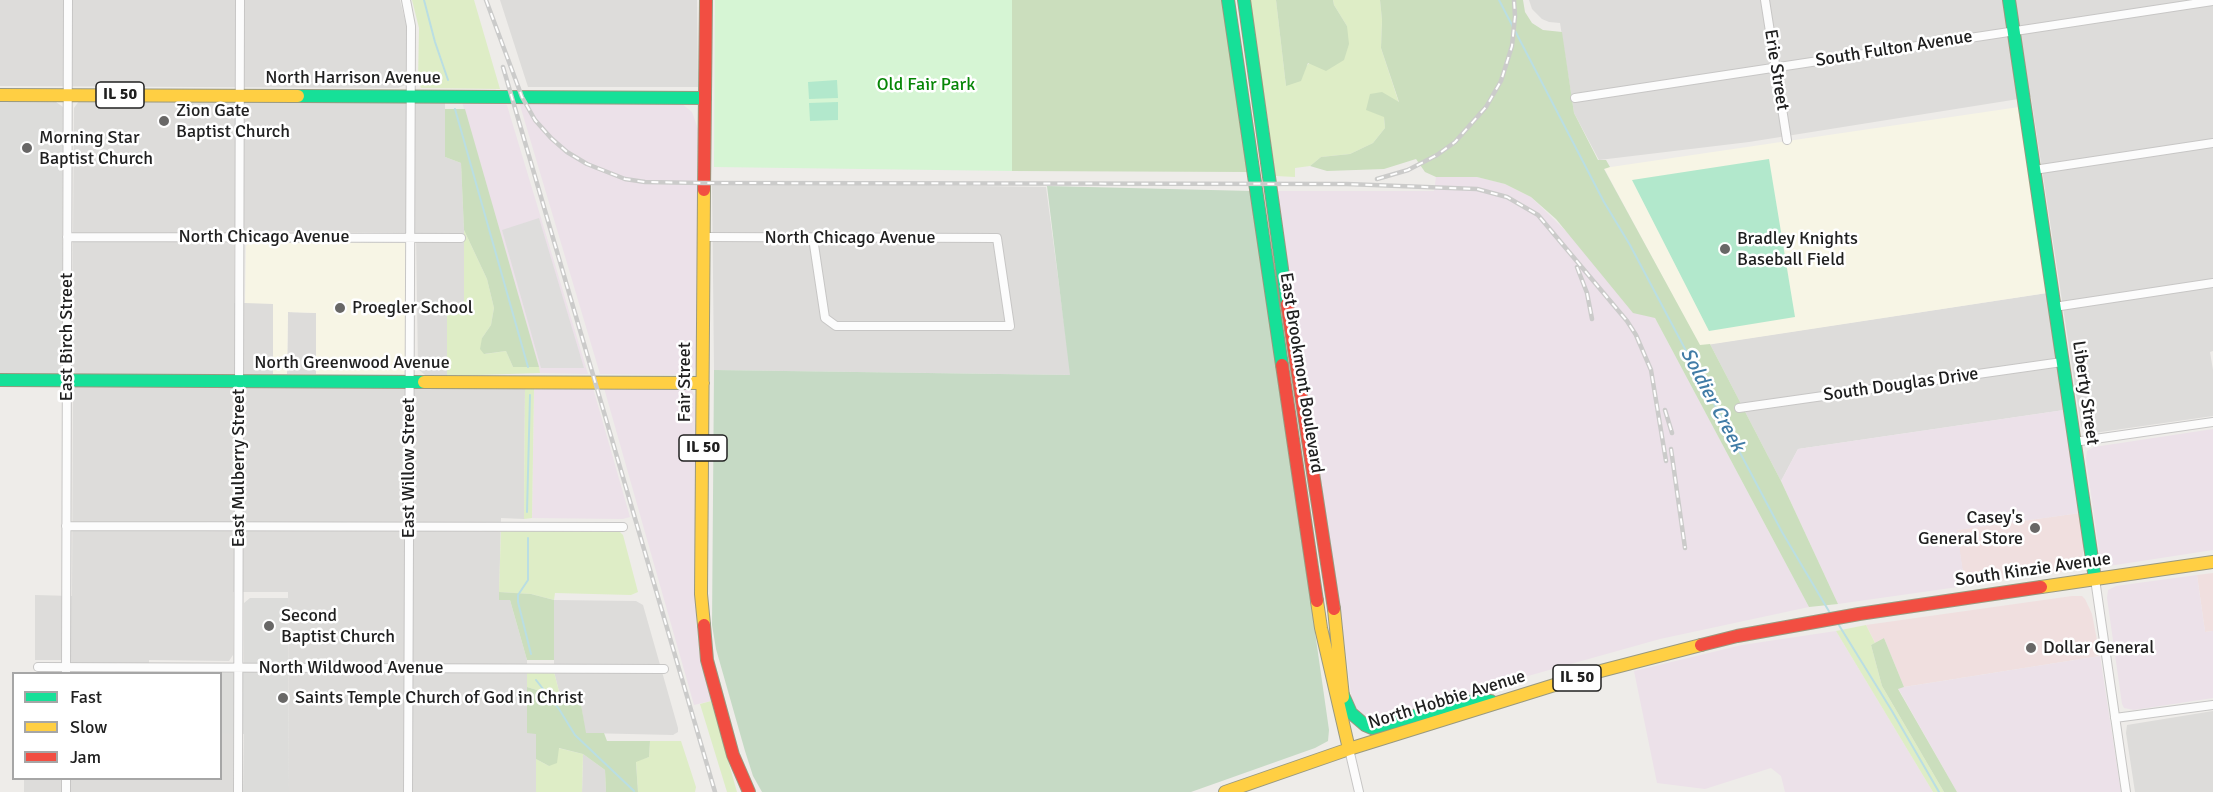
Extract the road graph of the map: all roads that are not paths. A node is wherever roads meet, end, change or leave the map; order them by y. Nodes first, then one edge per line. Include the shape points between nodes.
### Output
1 (68, 0) edge
2 (240, 0) edge
3 (406, 0) edge
4 (706, 0) edge
5 (1228, 0) edge
6 (1244, 0) edge
7 (1765, 0) edge
8 (2009, 0) edge
9 (2213, 1) edge
10 (2014, 31) junction
11 (1775, 67) junction
12 (0, 95) edge
13 (240, 95) junction
14 (68, 96) junction
15 (411, 97) junction
16 (705, 98) junction
17 (1575, 98) dead end
18 (1786, 140) dead end
19 (2213, 143) edge
20 (2034, 170) junction
21 (67, 237) junction
22 (240, 237) junction
23 (702, 237) junction
24 (410, 238) junction
25 (461, 238) dead end
26 (813, 238) junction
27 (2213, 284) edge
28 (2055, 308) junction
29 (2062, 362) junction
30 (0, 380) edge
31 (67, 380) junction
32 (239, 381) junction
33 (410, 382) junction
34 (703, 382) junction
35 (1739, 408) dead end
36 (2213, 422) edge
37 (2074, 442) junction
38 (66, 526) junction
39 (409, 526) junction
40 (239, 527) junction
41 (623, 527) dead end
42 (2213, 562) edge
43 (2095, 579) junction
44 (1859, 614) joint
45 (38, 667) dead end
46 (238, 667) junction
47 (409, 668) junction
48 (664, 669) dead end
49 (66, 670) edge
50 (1343, 695) junction
51 (1502, 702) junction
52 (2213, 705) edge
53 (2115, 718) junction
54 (1348, 749) junction
55 (238, 792) edge
56 (408, 792) edge
57 (749, 792) edge
58 (1225, 792) edge
59 (1359, 792) edge
60 (2126, 792) edge

1 - 14 street, East Birch Street
2 - 13 street, East Mulberry Street
3 - 15 street, East Willow Street via 411,26
4 - 16 main road, Fair Street / IL 50
5 - 54 main road, East Brookmont Boulevard via 1320,628
6 - 50 main road, East Brookmont Boulevard
7 - 11 street, Erie Street
8 - 10 main road, Liberty Street
9 - 10 street, South Fulton Avenue
10 - 11 street, South Fulton Avenue
10 - 20 main road, Liberty Street
11 - 17 street, South Fulton Avenue
11 - 18 street, Erie Street
12 - 14 main road, North Harrison Avenue / IL 50
13 - 14 main road, North Harrison Avenue / IL 50
13 - 15 main road, North Harrison Avenue / IL 50
13 - 22 street, East Mulberry Street
14 - 21 street, East Birch Street
15 - 16 main road, North Harrison Avenue / IL 50
15 - 24 street, East Willow Street
16 - 23 main road, Fair Street / IL 50
19 - 20 street
20 - 28 main road, Liberty Street
21 - 22 street, North Chicago Avenue
21 - 31 street, East Birch Street
22 - 24 street, North Chicago Avenue
22 - 32 street, East Mulberry Street
23 - 26 street, North Chicago Avenue
23 - 34 main road, Fair Street / IL 50
24 - 25 street, North Chicago Avenue
24 - 33 street, East Willow Street
26 - 26 street, North Chicago Avenue via 825,318 836,326 1010,326 997,238
27 - 28 street
28 - 29 main road, Liberty Street
29 - 35 street, South Douglas Drive
29 - 37 main road, Liberty Street
30 - 31 main road, North Greenwood Avenue
31 - 32 main road, North Greenwood Avenue
31 - 38 street, East Birch Street
32 - 33 main road, North Greenwood Avenue
32 - 40 street, East Mulberry Street
33 - 34 main road, North Greenwood Avenue
33 - 39 street, East Willow Street
34 - 57 main road, Fair Street / IL 50 via 701,594 706,660 733,755
36 - 37 street
37 - 43 main road, Liberty Street
38 - 40 street
38 - 49 street, East Birch Street
39 - 40 street
39 - 41 street
39 - 47 street, East Willow Street
40 - 46 street, East Mulberry Street
42 - 43 main road, South Kinzie Avenue / IL 50
43 - 44 main road, South Kinzie Avenue / IL 50
43 - 53 street, Liberty Street
44 - 51 main road, North Hobbie Avenue / IL 50 via 1737,636 1593,673
45 - 49 street, North Wildwood Avenue
46 - 47 street, North Wildwood Avenue
46 - 49 street, North Wildwood Avenue
46 - 55 street, East Mulberry Street
47 - 48 street, North Wildwood Avenue
47 - 56 street, East Willow Street
50 - 51 main road via 1351,713 1372,729 1462,702
50 - 54 main road, East Brookmont Boulevard
51 - 54 main road, North Hobbie Avenue / IL 50
52 - 53 street
53 - 60 street, Liberty Street
54 - 58 main road, North Hobbie Avenue / IL 50
54 - 59 street, East Brookmont Boulevard

